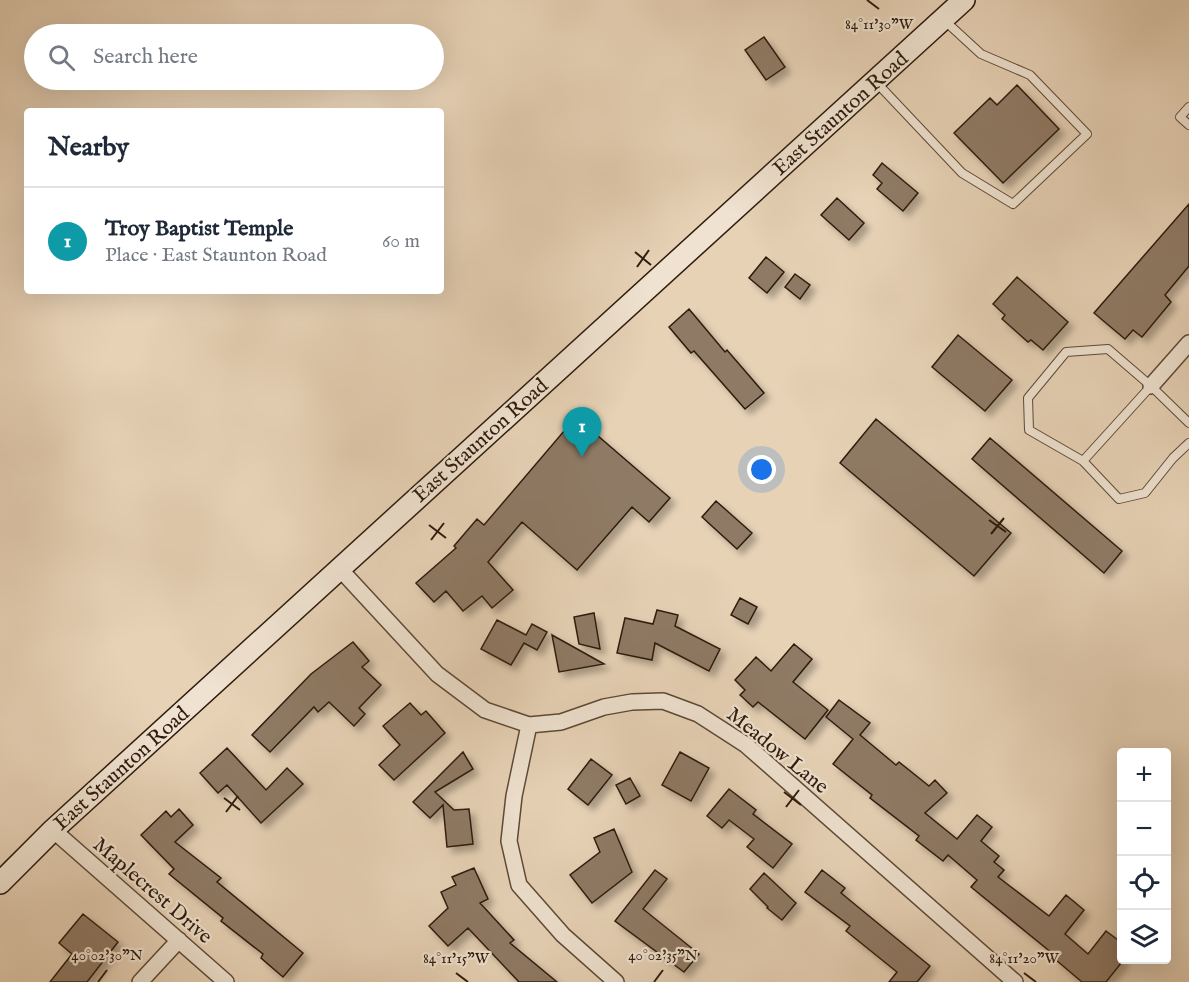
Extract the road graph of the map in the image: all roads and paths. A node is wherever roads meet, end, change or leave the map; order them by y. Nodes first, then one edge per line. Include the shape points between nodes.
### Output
1 (964, 0) edge
2 (943, 18) junction
3 (875, 81) junction
4 (1189, 107) edge
5 (1189, 125) edge
6 (1189, 343) edge
7 (1151, 386) junction
8 (1189, 423) edge
9 (1189, 443) edge
10 (1083, 461) junction
11 (339, 568) junction
12 (530, 725) junction
13 (52, 830) junction
14 (0, 883) edge
15 (179, 940) junction
16 (140, 982) edge
17 (226, 982) edge
18 (616, 982) edge
19 (1015, 982) edge

1 - 2 main road, East Staunton Road
2 - 3 main road, East Staunton Road
2 - 3 lane via 981,54 1030,75 1087,134 1012,204 962,173
3 - 11 main road, East Staunton Road
4 - 5 lane via 1180,117
6 - 7 street
7 - 8 lane
7 - 10 lane
7 - 10 lane via 1108,349 1066,352 1028,398 1029,430
9 - 10 lane via 1145,493 1119,499
11 - 12 street, Meadow Lane via 437,674 485,710
11 - 13 main road, East Staunton Road
12 - 18 street via 514,796 509,841 519,885 563,935
12 - 19 street, Meadow Lane via 561,722 632,702 663,701 698,714 746,746
13 - 14 main road, East Staunton Road
13 - 15 street, Maplecrest Drive
15 - 16 street
15 - 17 street, Maplecrest Drive

